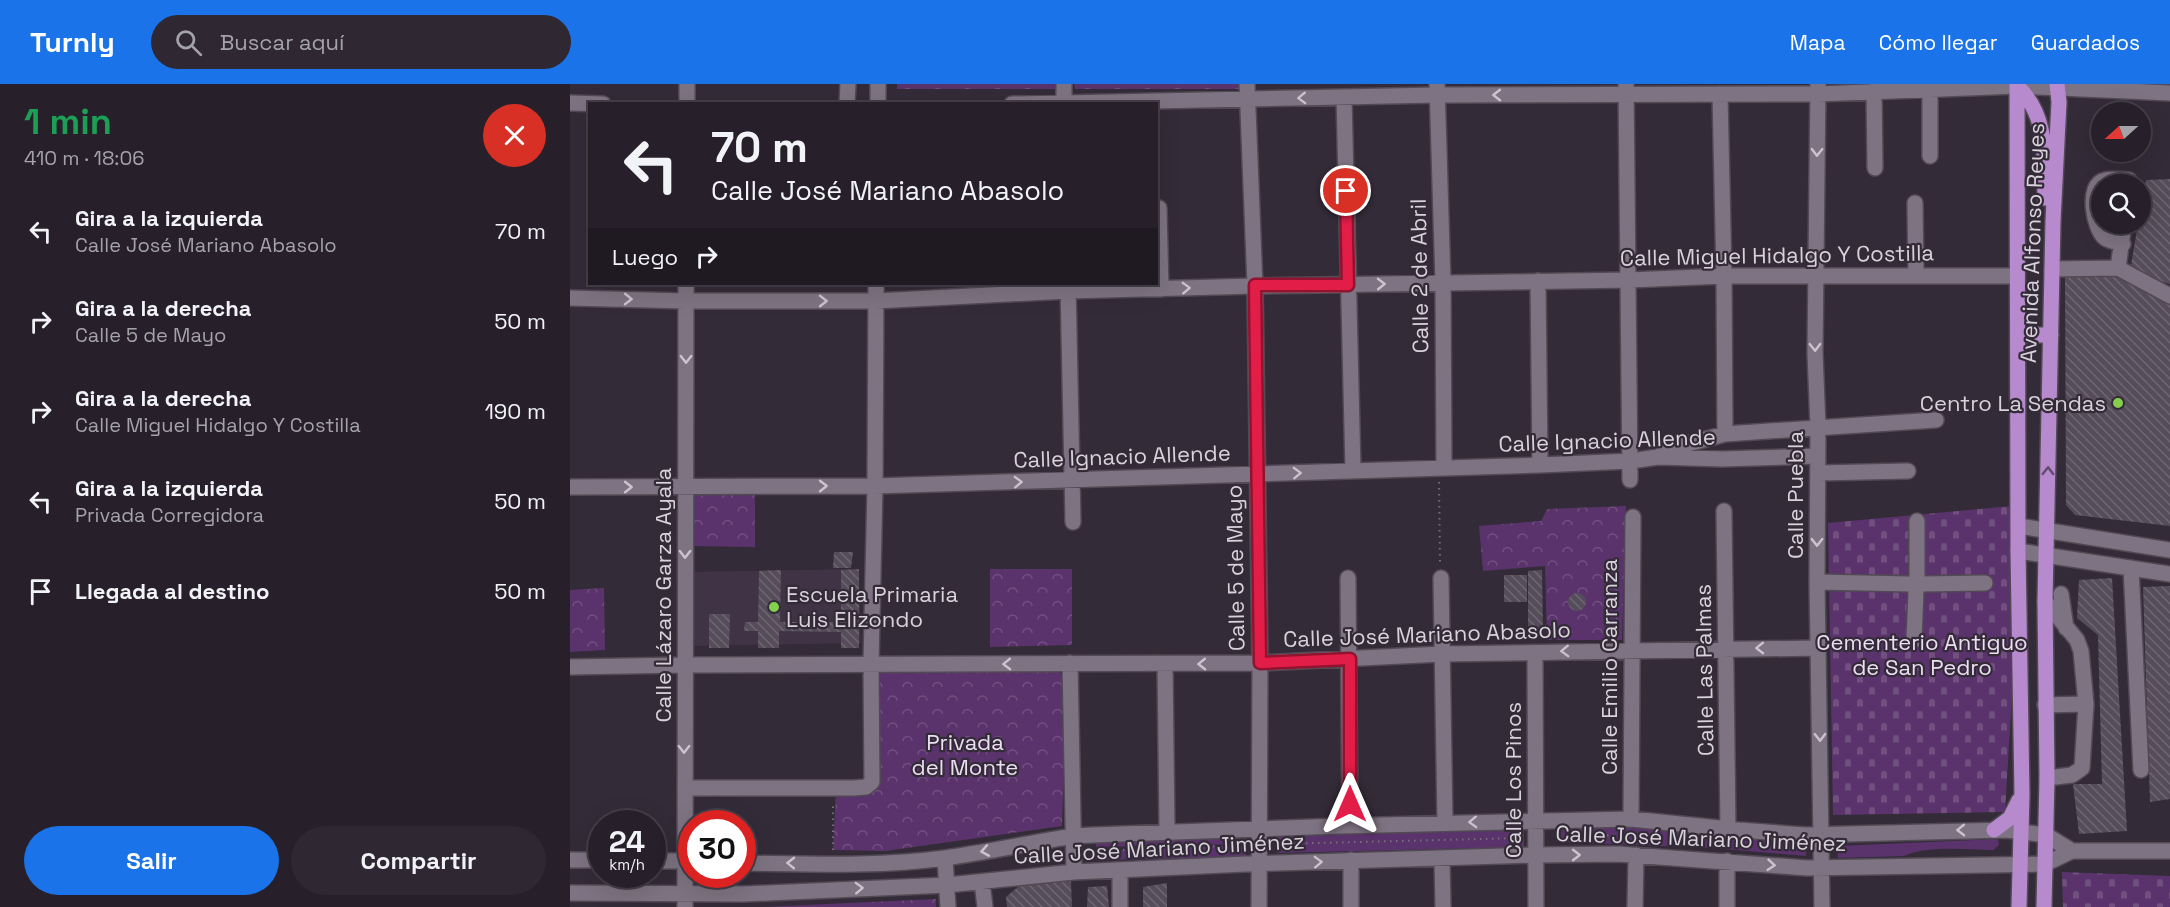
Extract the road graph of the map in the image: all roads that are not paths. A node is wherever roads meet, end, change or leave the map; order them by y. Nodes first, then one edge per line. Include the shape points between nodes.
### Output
1 (687, 84) edge
2 (848, 84) edge
3 (878, 84) edge
4 (1064, 84) edge
5 (2017, 85) edge
6 (2057, 85) edge
7 (1626, 89) edge
8 (1669, 89) edge
9 (1818, 89) edge
10 (1930, 89) junction
11 (1437, 90) edge
12 (1874, 91) junction
13 (1247, 92) edge
14 (2170, 93) edge
15 (1720, 94) junction
16 (1344, 97) junction
17 (687, 102) edge
18 (847, 102) edge
19 (878, 102) edge
20 (1064, 102) edge
21 (570, 104) edge
22 (588, 104) edge
23 (2017, 128) junction
24 (2043, 133) junction
25 (1930, 156) dead end
26 (1875, 168) dead end
27 (1915, 203) dead end
28 (1159, 208) dead end
29 (2053, 221) junction
30 (2102, 234) edge
31 (2123, 234) edge
32 (2122, 244) junction
33 (2118, 268) junction
34 (2052, 269) junction
35 (1724, 276) junction
36 (1916, 276) junction
37 (2016, 276) junction
38 (1815, 277) junction
39 (1538, 280) junction
40 (1629, 280) junction
41 (1443, 283) junction
42 (686, 285) edge
43 (876, 285) edge
44 (1255, 285) junction
45 (1348, 285) junction
46 (1068, 287) edge
47 (1161, 289) junction
48 (971, 290) edge
49 (2170, 296) edge
50 (570, 298) edge
51 (686, 301) junction
52 (876, 301) junction
53 (2018, 335) junction
54 (2051, 335) junction
55 (1936, 420) dead end
56 (1818, 427) junction
57 (1725, 434) junction
58 (1818, 456) junction
59 (1658, 457) junction
60 (1631, 461) junction
61 (1540, 465) junction
62 (1441, 468) junction
63 (1353, 470) junction
64 (1908, 471) dead end
65 (1818, 473) junction
66 (1256, 474) junction
67 (1072, 480) junction
68 (1630, 480) dead end
69 (686, 486) junction
70 (875, 486) junction
71 (570, 487) edge
72 (1724, 511) dead end
73 (1633, 517) dead end
74 (1917, 521) dead end
75 (1073, 522) dead end
76 (2019, 526) junction
77 (2047, 530) junction
78 (2170, 550) edge
79 (2018, 551) junction
80 (2046, 554) junction
81 (2131, 568) junction
82 (2170, 574) edge
83 (1348, 578) dead end
84 (1440, 578) road end
85 (1817, 582) junction
86 (1985, 583) dead end
87 (1917, 584) junction
88 (2061, 594) dead end
89 (2045, 601) junction
90 (2066, 628) junction
91 (1914, 640) dead end
92 (1819, 648) junction
93 (1727, 649) junction
94 (1632, 650) junction
95 (1535, 653) junction
96 (1442, 654) junction
97 (1350, 659) junction
98 (1070, 663) junction
99 (1260, 663) junction
100 (871, 664) junction
101 (1165, 664) junction
102 (684, 665) junction
103 (570, 667) edge
104 (2086, 704) junction
105 (2045, 705) junction
106 (2141, 770) dead end
107 (2047, 778) junction
108 (685, 788) junction
109 (2022, 795) junction
110 (686, 810) edge
111 (1631, 819) junction
112 (1537, 820) junction
113 (1446, 823) junction
114 (1350, 825) junction
115 (1259, 829) junction
116 (1728, 829) junction
117 (1994, 830) junction
118 (1167, 831) junction
119 (2019, 831) junction
120 (1822, 833) junction
121 (2046, 835) junction
122 (1073, 836) junction
123 (2072, 851) junction
124 (2170, 851) edge
125 (1536, 855) junction
126 (1636, 855) junction
127 (945, 858) junction
128 (1442, 858) junction
129 (570, 860) edge
130 (588, 860) edge
131 (1351, 860) junction
132 (1727, 861) junction
133 (756, 863) edge
134 (1260, 864) junction
135 (2045, 864) junction
136 (2019, 865) junction
137 (1823, 868) junction
138 (1120, 871) junction
139 (1074, 872) junction
140 (982, 882) junction
141 (947, 885) junction
142 (570, 893) edge
143 (685, 901) edge
144 (710, 901) edge
145 (948, 907) edge
146 (984, 907) edge
147 (1120, 907) edge
148 (1259, 907) edge
149 (1351, 907) edge
150 (1443, 907) edge
151 (1536, 907) edge
152 (1635, 907) edge
153 (1727, 907) edge
154 (1822, 907) edge
155 (2019, 907) edge
156 (2044, 907) edge

1 - 17 street
2 - 18 street
3 - 19 street
4 - 20 street
5 - 6 street
5 - 10 street
5 - 23 main road, Avenida Alfonso Reyes
5 - 24 main road via 2034,106
6 - 14 street
6 - 29 main road, Avenida Alfonso Reyes
7 - 8 street
7 -> 11 street
7 - 40 street
8 - 15 street
9 - 12 street
9 - 15 street
9 -> 38 street, Calle Puebla
10 - 12 street
10 - 25 street
11 - 16 street
11 - 41 street, Calle 2 de Abril
12 - 26 street
16 -> 13 street
13 - 20 street
13 - 44 street, Calle 5 de Mayo
15 - 35 street
16 - 45 street
21 - 22 street
23 - 24 main road via 2030,126
23 - 37 main road, Avenida Alfonso Reyes
24 - 29 main road via 2045,202
27 - 36 street
28 - 47 street
29 - 34 main road, Avenida Alfonso Reyes
30 - 32 street
31 - 32 street
32 - 33 street
33 - 34 street
33 - 49 street
34 - 54 main road, Avenida Alfonso Reyes
35 - 38 street, Calle Miguel Hidalgo Y Costilla
35 - 40 street, Calle Miguel Hidalgo Y Costilla
35 - 57 street
36 - 37 street, Calle Miguel Hidalgo Y Costilla
36 - 38 street, Calle Miguel Hidalgo Y Costilla
37 - 53 main road, Avenida Alfonso Reyes
38 -> 56 street, Calle Puebla
39 - 40 street, Calle Miguel Hidalgo Y Costilla
39 - 41 street, Calle Miguel Hidalgo Y Costilla
39 - 61 street
40 - 60 street
45 -> 41 street, Calle Miguel Hidalgo Y Costilla
41 - 62 street, Calle 2 de Abril
42 - 51 street, Calle Lázaro Garza Ayala
43 - 52 street
44 - 45 street, Calle Miguel Hidalgo Y Costilla
47 -> 44 street, Calle Miguel Hidalgo Y Costilla
44 - 66 street, Calle 5 de Mayo
45 - 63 street
46 - 47 street, Calle Miguel Hidalgo Y Costilla
46 - 48 street, Calle Miguel Hidalgo Y Costilla
46 - 67 street
48 - 52 street, Calle Miguel Hidalgo Y Costilla
50 -> 51 street, Calle Miguel Hidalgo Y Costilla
51 -> 52 street, Calle Miguel Hidalgo Y Costilla
51 -> 69 street, Calle Lázaro Garza Ayala
52 - 70 street
53 - 54 main road
53 - 76 main road, Avenida Alfonso Reyes
77 -> 54 main road, Avenida Alfonso Reyes
55 - 56 street
56 - 57 street
56 - 58 street, Calle Puebla
57 - 59 street
58 - 59 street, Calle Ignacio Allende
58 - 65 street, Calle Puebla
59 - 60 street, Calle Ignacio Allende
60 - 61 street, Calle Ignacio Allende
60 - 68 street
61 - 62 street, Calle Ignacio Allende
62 - 63 street, Calle Ignacio Allende
66 -> 63 street, Calle Ignacio Allende
64 - 65 street
65 -> 85 street, Calle Puebla
66 - 67 street, Calle Ignacio Allende
66 - 99 street, Calle 5 de Mayo
70 -> 67 street, Calle Ignacio Allende
67 - 75 street
69 -> 70 street, Calle Ignacio Allende
71 -> 69 street, Calle Ignacio Allende
69 -> 102 street, Calle Lázaro Garza Ayala
70 - 100 street
72 - 93 street, Calle Las Palmas
73 - 94 street, Calle Emilio Carranza
74 - 87 street
76 - 77 street
76 - 79 main road, Avenida Alfonso Reyes
77 - 78 street
77 - 80 main road, Avenida Alfonso Reyes
79 - 80 street
79 - 109 main road, Avenida Alfonso Reyes
80 - 81 street
80 - 89 main road, Avenida Alfonso Reyes
81 - 82 street
81 - 106 street
83 - 97 street
84 - 96 street
85 - 87 street
85 - 92 street, Calle Puebla
86 - 87 street
87 - 91 street
88 - 90 street
89 - 90 street
89 - 105 main road, Avenida Alfonso Reyes
90 - 104 street via 2081,651
92 -> 93 street, Calle José Mariano Abasolo
92 -> 120 street, Calle Puebla
93 - 94 street, Calle José Mariano Abasolo
93 - 116 street, Calle Las Palmas
94 -> 95 street, Calle José Mariano Abasolo
94 - 111 street, Calle Emilio Carranza
95 - 96 street, Calle José Mariano Abasolo
95 - 112 street, Calle Los Pinos
96 - 97 street, Calle José Mariano Abasolo
96 - 113 street
97 - 99 street, Calle José Mariano Abasolo
97 - 114 street
98 -> 100 street, Calle José Mariano Abasolo
98 - 101 street, Calle José Mariano Abasolo
98 - 122 street
99 -> 101 street, Calle José Mariano Abasolo
99 - 115 street, Calle 5 de Mayo
100 - 102 street, Calle José Mariano Abasolo
100 - 108 street via 873,773 872,782 866,787
101 - 118 street
102 - 103 street, Calle José Mariano Abasolo
102 -> 108 street, Calle Lázaro Garza Ayala
104 - 105 street
104 - 107 street via 2082,768 2072,775
105 - 107 main road, Avenida Alfonso Reyes
107 - 121 main road, Avenida Alfonso Reyes
108 - 110 street, Calle Lázaro Garza Ayala
109 - 117 main road via 2010,818
109 - 119 main road, Avenida Alfonso Reyes
111 - 112 street, Calle José Mariano Jiménez
111 - 116 street, Calle José Mariano Jiménez
112 -> 113 street, Calle José Mariano Jiménez
112 - 125 street, Calle Los Pinos
113 - 114 street, Calle José Mariano Jiménez
114 - 115 street, Calle José Mariano Jiménez
115 - 118 street, Calle José Mariano Jiménez
115 - 134 street, Calle 5 de Mayo
116 - 120 street, Calle José Mariano Jiménez
117 - 119 street, Calle José Mariano Jiménez
117 -> 120 street, Calle José Mariano Jiménez
118 - 122 street, Calle José Mariano Jiménez
119 - 121 street, Calle José Mariano Jiménez
119 - 136 main road, Avenida Alfonso Reyes
120 - 137 street, Calle Puebla
121 - 123 street, Calle José Mariano Jiménez
121 - 135 main road, Avenida Alfonso Reyes
122 -> 127 street, Calle José Mariano Jiménez
122 - 139 street
123 - 124 street, Calle José Mariano Jiménez
123 - 135 street, Calle José Mariano Jiménez
125 -> 126 street, Calle José Mariano Jiménez
125 - 128 street, Calle José Mariano Jiménez
125 - 151 street, Calle Los Pinos
126 - 132 street, Calle José Mariano Jiménez
126 - 152 street
127 -> 133 street, Calle José Mariano Jiménez via 863,864
127 - 141 street
128 - 131 street, Calle José Mariano Jiménez
128 - 150 street
129 - 130 street
134 -> 131 street, Calle José Mariano Jiménez
131 - 149 street
132 -> 137 street, Calle José Mariano Jiménez
132 - 153 street
134 - 138 street, Calle José Mariano Jiménez
134 - 148 street, Calle 5 de Mayo
135 - 136 street, Calle José Mariano Jiménez
135 - 156 main road, Avenida Alfonso Reyes
136 - 137 street, Calle José Mariano Jiménez
136 - 155 main road, Avenida Alfonso Reyes
137 - 154 street, Calle Puebla
138 - 139 street, Calle José Mariano Jiménez
138 - 147 street
139 - 140 street, Calle José Mariano Jiménez
140 - 141 street, Calle José Mariano Jiménez
140 - 146 street
144 -> 141 street, Calle José Mariano Jiménez
141 - 145 street
142 - 143 street, Calle José Mariano Jiménez
143 - 144 street, Calle José Mariano Jiménez

